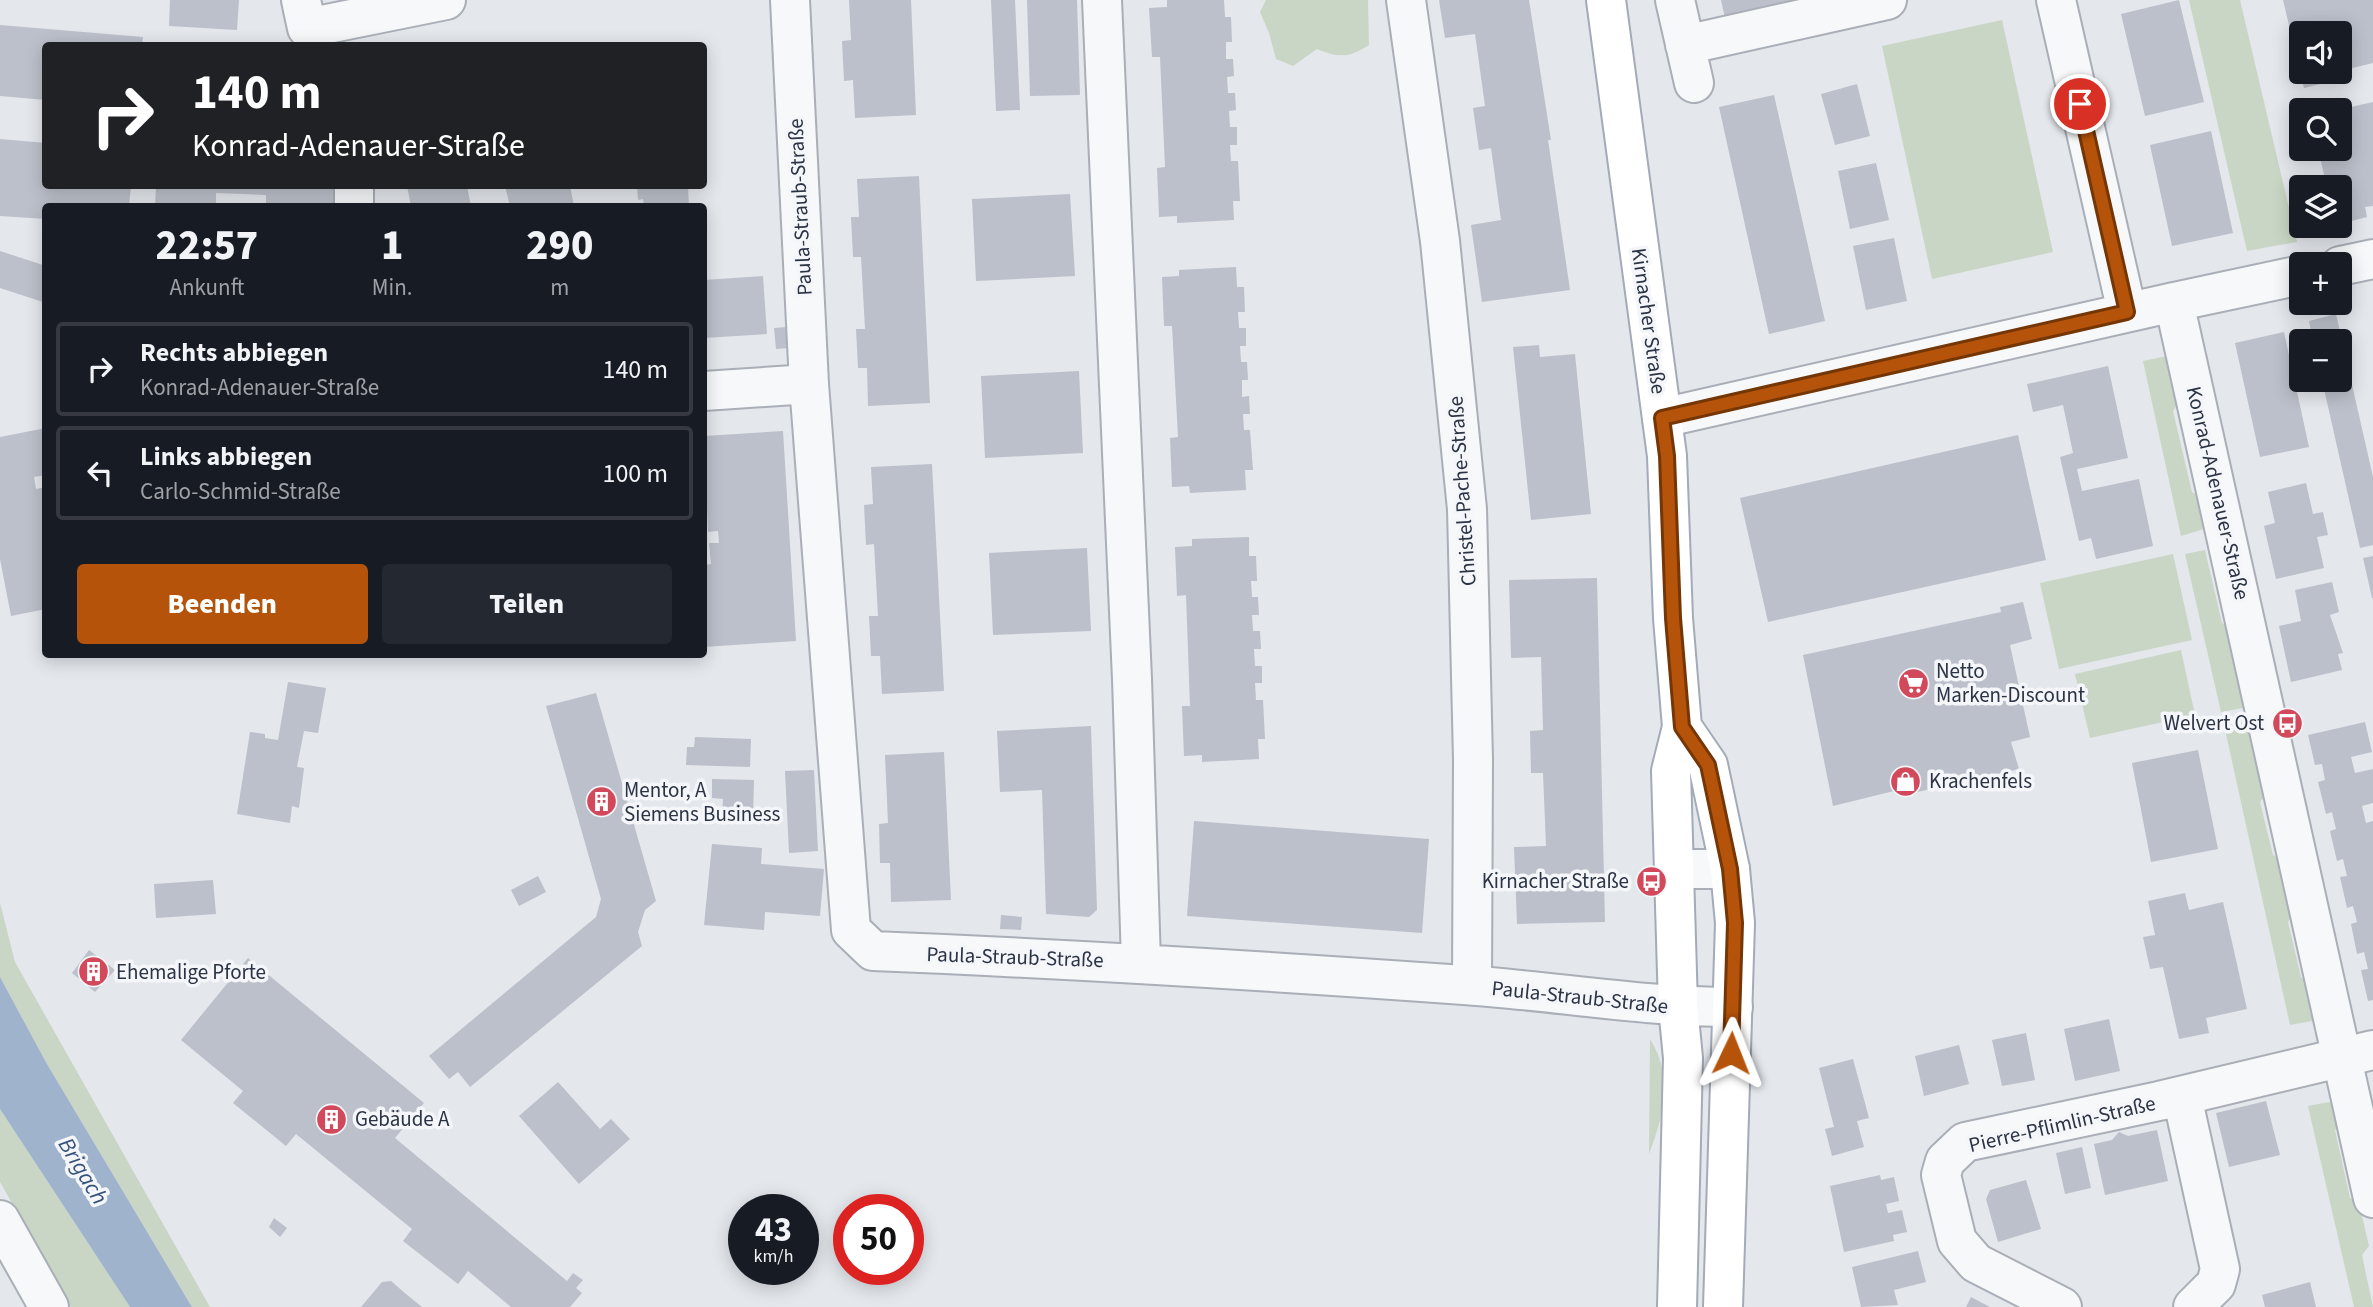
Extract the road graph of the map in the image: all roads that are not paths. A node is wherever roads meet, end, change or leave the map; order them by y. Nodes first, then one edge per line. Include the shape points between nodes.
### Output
1 (278, 0) edge
2 (300, 0) edge
3 (446, 0) edge
4 (1102, 0) edge
5 (1406, 0) edge
6 (1606, 0) edge
7 (1675, 0) edge
8 (1887, 0) edge
9 (2056, 0) edge
10 (791, 15) edge
11 (287, 42) edge
12 (1685, 44) junction
13 (1694, 83) dead end
14 (2373, 259) edge
15 (2352, 263) edge
16 (2289, 278) edge
17 (2174, 302) junction
18 (2127, 312) junction
19 (809, 384) junction
20 (707, 391) edge
21 (1662, 418) junction
22 (1682, 727) junction
23 (1675, 869) junction
24 (1730, 869) junction
25 (1140, 962) junction
26 (1472, 985) junction
27 (1678, 1007) junction
28 (1733, 1007) junction
29 (2358, 1053) edge
30 (2182, 1096) junction
31 (2373, 1198) edge
32 (0, 1220) edge
33 (49, 1307) edge
34 (1677, 1307) edge
35 (1723, 1307) edge
36 (2062, 1307) edge
37 (2193, 1307) edge

1 - 11 street
2 - 3 street via 307,28
4 - 25 street
5 - 26 street, Christel-Pache-Straße via 1440,241 1467,509
6 - 21 main road, Kirnacher Straße
7 - 12 street
8 - 12 street
9 - 18 street
10 - 19 street, Paula-Straub-Straße
12 - 13 street
14 - 15 street
16 - 17 street
17 - 18 street
17 - 29 street, Konrad-Adenauer-Straße
18 - 21 street
19 - 20 street
19 - 25 street, Paula-Straub-Straße via 851,930 873,951
21 - 22 main road, Kirnacher Straße
22 - 23 main road, Kirnacher Straße via 1671,771
22 - 24 main road, Kirnacher Straße via 1708,765
23 - 24 street
23 - 27 main road, Kirnacher Straße
24 - 28 main road, Kirnacher Straße via 1735,923
25 - 26 street, Paula-Straub-Straße
26 - 27 street, Paula-Straub-Straße
27 - 28 street, Paula-Straub-Straße
27 - 34 main road, Kirnacher Straße via 1683,1058
28 - 35 main road, Kirnacher Straße
29 - 30 street, Pierre-Pflimlin-Straße
29 - 31 street, Konrad-Adenauer-Straße
30 - 36 street, Pierre-Pflimlin-Straße via 1965,1142 1945,1161 1941,1175 1964,1252 1976,1263
30 - 37 street, Pierre-Pflimlin-Straße via 2220,1269 2216,1284
32 - 33 street

